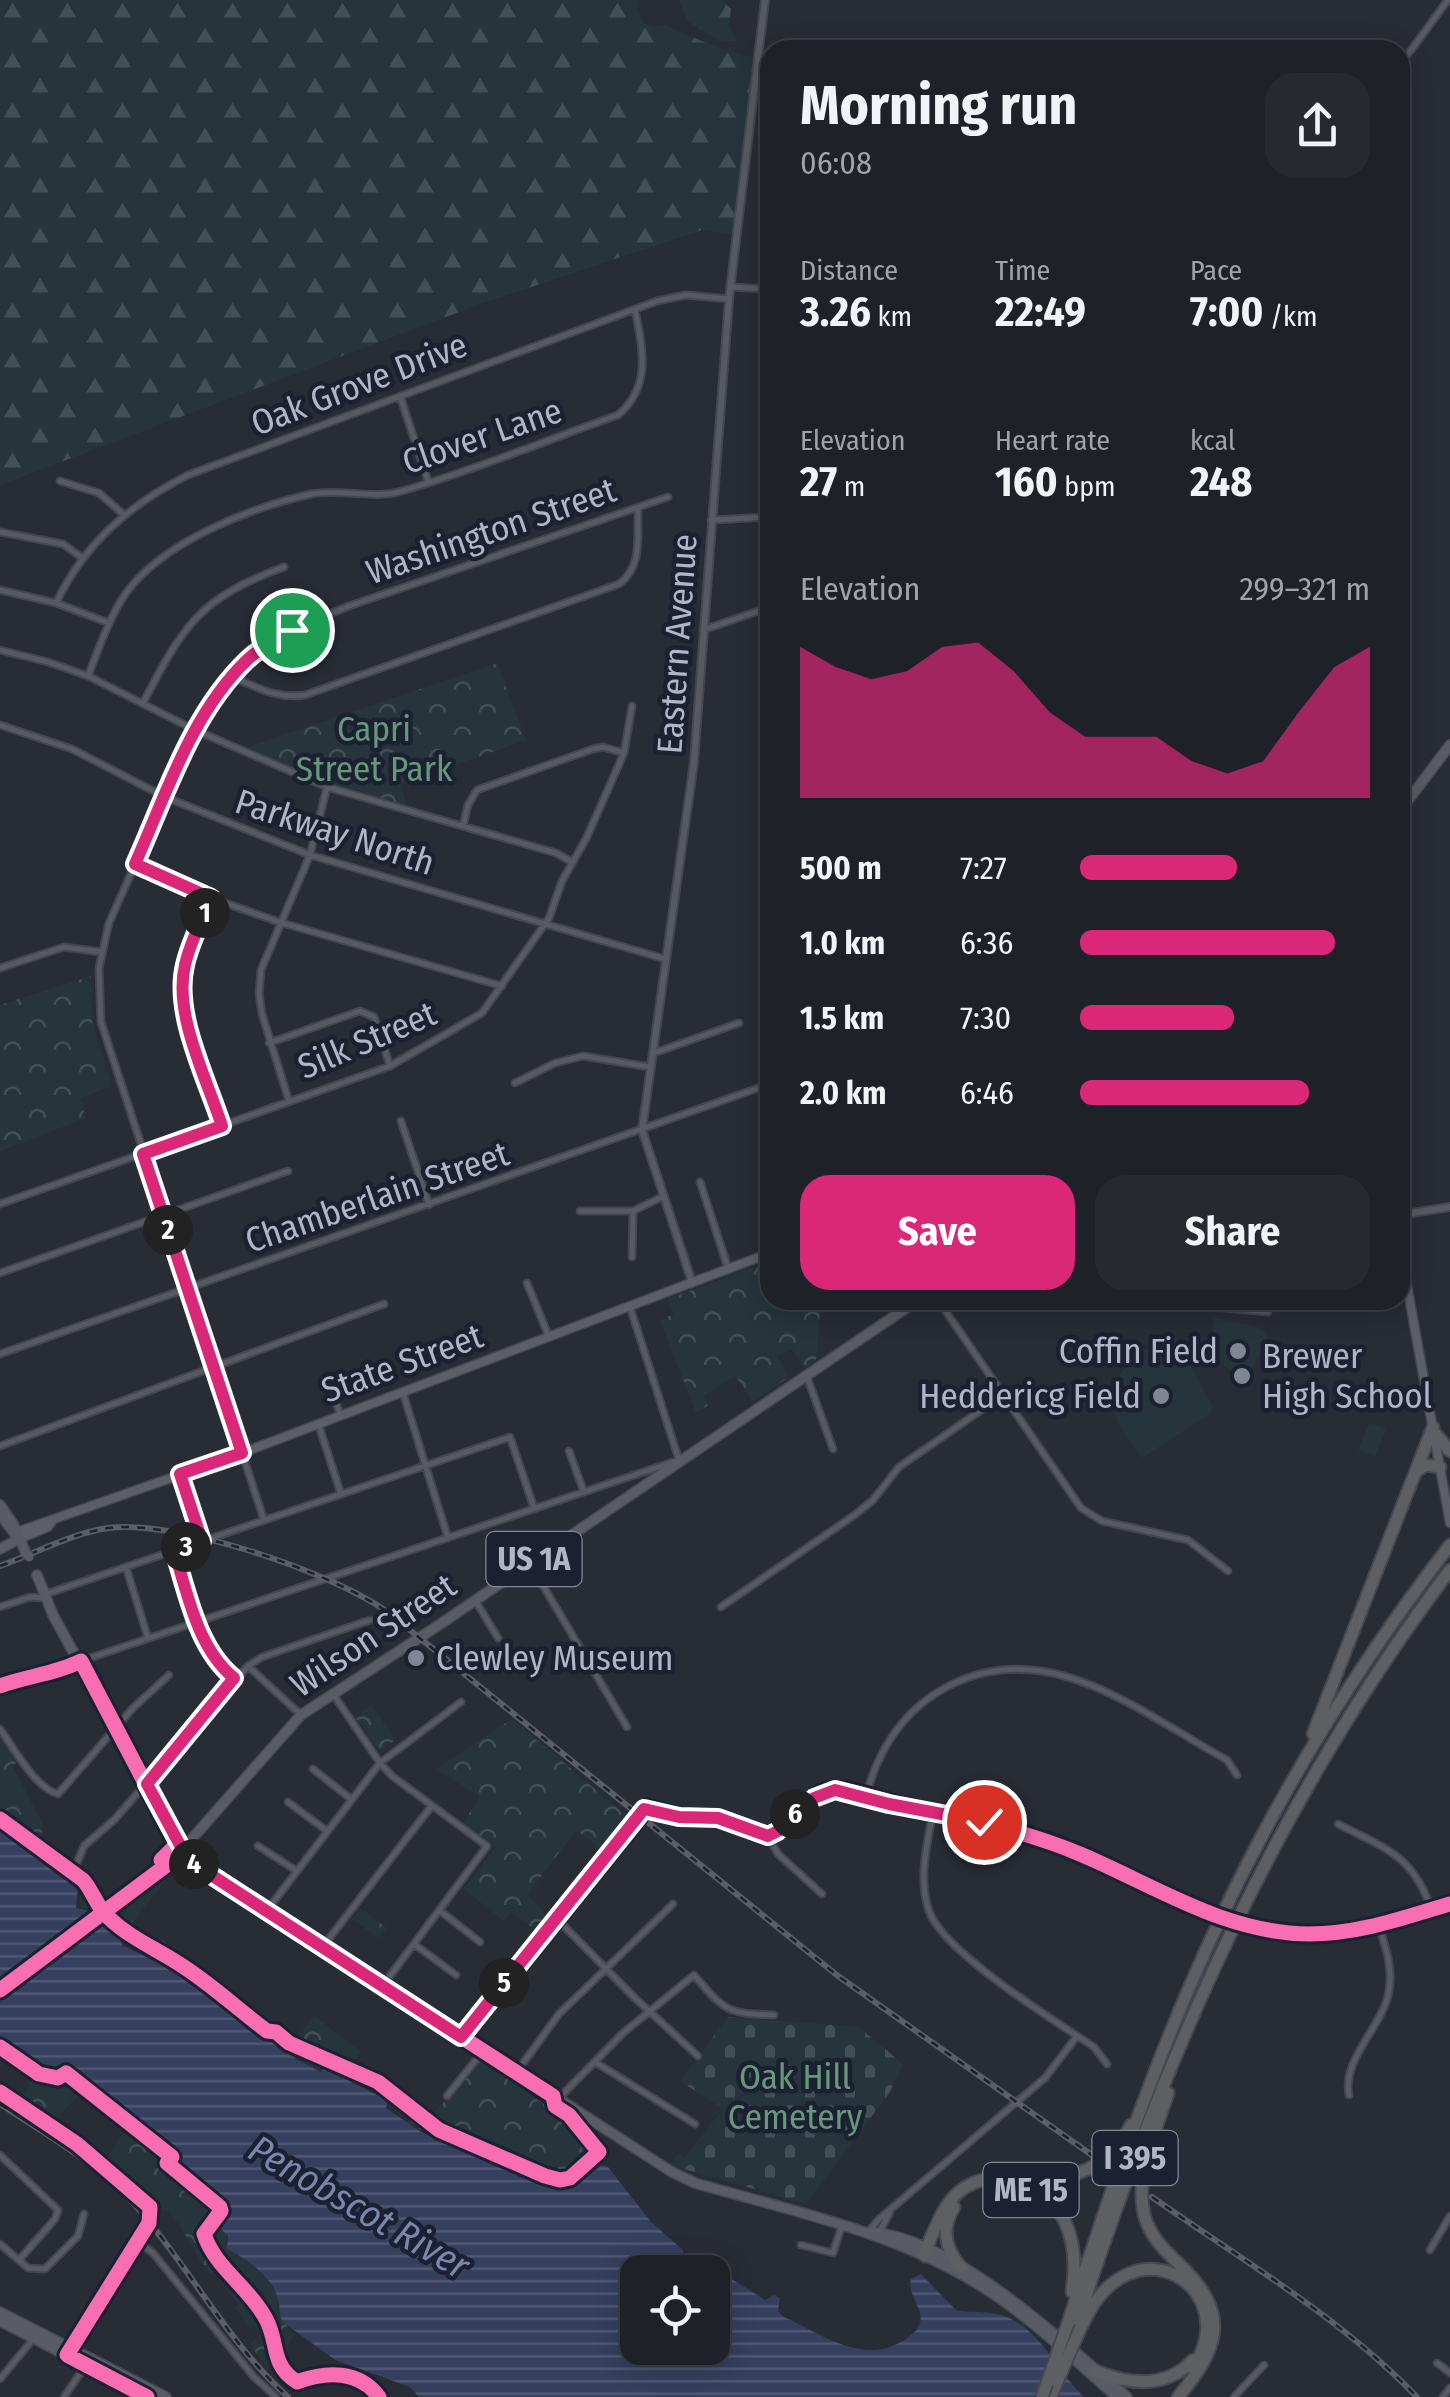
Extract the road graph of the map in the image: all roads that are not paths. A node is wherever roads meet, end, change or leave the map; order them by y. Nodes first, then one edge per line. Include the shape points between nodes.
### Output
1 (765, 0) edge
2 (1448, 0) edge
3 (760, 40) edge
4 (760, 41) edge
5 (1410, 51) edge
6 (730, 286) junction
7 (760, 288) edge
8 (729, 299) junction
9 (635, 309) junction
10 (400, 396) junction
11 (60, 481) dead end
12 (428, 482) junction
13 (668, 497) dead end
14 (638, 508) junction
15 (123, 514) junction
16 (760, 518) edge
17 (711, 520) junction
18 (0, 532) edge
19 (82, 557) junction
20 (284, 568) dead end
21 (0, 590) edge
22 (56, 603) junction
23 (760, 610) edge
24 (109, 623) junction
25 (703, 630) junction
26 (0, 650) edge
27 (88, 676) junction
28 (233, 676) junction
29 (143, 703) junction
30 (632, 706) dead end
31 (0, 726) edge
32 (196, 730) junction
33 (1450, 745) edge
34 (624, 753) junction
35 (327, 787) junction
36 (165, 797) junction
37 (1410, 797) edge
38 (463, 826) junction
39 (310, 855) junction
40 (572, 862) junction
41 (135, 864) junction
42 (211, 898) junction
43 (279, 922) junction
44 (545, 924) junction
45 (101, 952) junction
46 (665, 959) junction
47 (0, 968) edge
48 (503, 987) junction
49 (739, 1023) dead end
50 (269, 1042) junction
51 (651, 1054) junction
52 (390, 1066) junction
53 (650, 1067) junction
54 (515, 1084) dead end
55 (760, 1088) edge
56 (289, 1101) junction
57 (401, 1121) dead end
58 (222, 1126) junction
59 (642, 1130) junction
60 (143, 1154) junction
61 (288, 1172) dead end
62 (700, 1182) dead end
63 (664, 1196) junction
64 (0, 1204) edge
65 (428, 1204) junction
66 (1450, 1207) edge
67 (580, 1211) dead end
68 (634, 1211) junction
69 (1410, 1213) edge
70 (163, 1214) junction
71 (760, 1256) edge
72 (632, 1258) dead end
73 (728, 1268) junction
74 (0, 1273) edge
75 (527, 1282) dead end
76 (692, 1282) junction
77 (188, 1290) junction
78 (1410, 1302) edge
79 (384, 1304) dead end
80 (630, 1307) junction
81 (903, 1310) edge
82 (945, 1310) edge
83 (1247, 1310) edge
84 (1268, 1312) dead end
85 (550, 1338) junction
86 (0, 1354) edge
87 (213, 1367) junction
88 (806, 1376) junction
89 (330, 1388) dead end
90 (403, 1393) junction
91 (1003, 1395) junction
92 (341, 1416) junction
93 (319, 1423) junction
94 (1433, 1430) junction
95 (0, 1446) edge
96 (833, 1450) dead end
97 (569, 1451) dead end
98 (242, 1453) junction
99 (680, 1460) junction
100 (1445, 1460) edge
101 (426, 1466) junction
102 (180, 1474) junction
103 (1415, 1475) junction
104 (584, 1492) junction
105 (341, 1494) junction
106 (0, 1505) edge
107 (534, 1509) junction
108 (0, 1514) edge
109 (264, 1520) junction
110 (1450, 1523) edge
111 (16, 1535) junction
112 (448, 1538) junction
113 (0, 1540) edge
114 (202, 1541) junction
115 (1450, 1545) edge
116 (0, 1549) edge
117 (174, 1551) junction
118 (529, 1562) junction
119 (126, 1567) junction
120 (1450, 1570) edge
121 (1228, 1572) dead end
122 (47, 1596) junction
123 (475, 1600) junction
124 (0, 1607) edge
125 (721, 1607) dead end
126 (370, 1620) dead end
127 (197, 1622) junction
128 (148, 1638) junction
129 (498, 1638) dead end
130 (81, 1661) junction
131 (248, 1666) junction
132 (169, 1674) dead end
133 (234, 1678) junction
134 (0, 1686) edge
135 (332, 1694) junction
136 (461, 1702) dead end
137 (300, 1715) junction
138 (627, 1726) dead end
139 (117, 1728) junction
140 (0, 1729) edge
141 (380, 1763) junction
142 (313, 1769) dead end
143 (1237, 1775) dead end
144 (147, 1784) junction
145 (866, 1798) junction
146 (351, 1799) junction
147 (288, 1802) dead end
148 (431, 1807) junction
149 (932, 1812) junction
150 (1271, 1819) junction
151 (1338, 1824) dead end
152 (328, 1831) junction
153 (768, 1836) junction
154 (258, 1846) dead end
155 (181, 1852) junction
156 (77, 1863) dead end
157 (297, 1871) junction
158 (822, 1894) dead end
159 (674, 1904) dead end
160 (1450, 1904) edge
161 (1431, 1909) junction
162 (439, 1910) junction
163 (266, 1912) junction
164 (556, 1918) junction
165 (1379, 1927) junction
166 (480, 1942) dead end
167 (414, 1944) junction
168 (322, 1948) junction
169 (608, 1968) junction
170 (456, 1974) dead end
171 (382, 1986) junction
172 (0, 1990) edge
173 (1202, 1994) junction
174 (648, 2011) junction
175 (774, 2015) dead end
176 (1077, 2036) junction
177 (461, 2037) junction
178 (483, 2051) junction
179 (698, 2056) dead end
180 (595, 2062) junction
181 (1107, 2064) dead end
182 (516, 2073) junction
183 (1154, 2076) junction
184 (0, 2092) edge
185 (1349, 2095) dead end
186 (447, 2096) dead end
187 (558, 2100) junction
188 (695, 2124) dead end
189 (0, 2154) edge
190 (892, 2210) junction
191 (84, 2214) dead end
192 (1450, 2216) edge
193 (948, 2217) junction
194 (842, 2225) junction
195 (875, 2234) junction
196 (137, 2242) junction
197 (0, 2244) edge
198 (801, 2246) dead end
199 (1430, 2250) dead end
200 (928, 2254) junction
201 (19, 2260) junction
202 (961, 2267) junction
203 (0, 2312) edge
204 (0, 2321) edge
205 (1075, 2325) junction
206 (36, 2334) junction
207 (1205, 2339) junction
208 (69, 2351) junction
209 (1437, 2364) dead end
210 (86, 2365) junction
211 (1264, 2365) dead end
212 (1096, 2371) junction
213 (1450, 2372) edge
214 (0, 2379) edge
215 (1450, 2388) edge
216 (64, 2397) edge
217 (148, 2397) edge
218 (166, 2397) edge
219 (276, 2397) edge
220 (1042, 2397) edge
221 (1052, 2397) edge
222 (1117, 2397) edge
223 (1127, 2397) edge
224 (1168, 2397) edge
225 (1178, 2397) edge
226 (1234, 2397) edge
227 (1443, 2397) edge

1 - 3 street, Eastern Avenue
2 - 5 street
4 - 6 street, Eastern Avenue
6 - 7 street
6 - 8 street, Eastern Avenue
8 - 9 street, Oak Grove Drive via 686,295
8 - 17 street, Eastern Avenue
9 - 10 street, Oak Grove Drive
9 - 12 street, Clover Lane via 644,360 640,387 618,414
10 - 12 street
10 - 15 street, Oak Grove Drive via 188,475
11 - 15 street via 99,493
12 - 24 street, Clover Lane via 381,494 312,494 214,527 145,571
13 - 14 street, Washington Street
14 - 28 street, Washington Street via 349,606 292,630
14 - 28 street via 637,563 618,584 305,694 271,694
15 - 19 street, Oak Grove Drive
16 - 17 street
17 - 25 street, Eastern Avenue
18 - 19 street via 63,544
19 - 22 street, Oak Grove Drive
20 - 29 street via 236,587 201,612 177,640
21 - 22 street
22 - 24 street
23 - 25 street
24 - 27 street, Clover Lane
25 - 46 street, Eastern Avenue via 694,762
26 - 27 street
27 - 29 street
28 - 32 street, Washington Street
29 - 32 street
30 - 34 street, Silk Street
31 - 36 street, Parkway North via 72,749
32 - 35 street
32 - 36 street, Washington Street
33 - 37 main road
34 - 38 street via 593,749 477,790
34 - 40 street, Silk Street
35 - 38 street
35 - 39 street
36 - 39 street, Parkway North
36 - 41 street, Washington Street
38 - 40 street
39 - 43 street
39 - 44 street, Parkway North
40 - 44 street, Silk Street
41 - 42 street
41 - 45 street, Washington Street
42 - 43 street
42 - 58 street via 182,990
43 - 48 street
43 - 50 street via 259,994
44 - 46 street, Parkway North
44 - 48 street, Silk Street
45 - 47 street via 64,948
45 - 60 street, Washington Street via 101,1022
46 - 51 street, Eastern Avenue
48 - 52 street, Silk Street via 482,1014
49 - 51 street
50 - 52 street via 368,1012
50 - 56 street
51 - 53 street, Eastern Avenue
52 - 56 street, Silk Street
53 - 54 street via 583,1056
53 - 59 street, Eastern Avenue
55 - 59 street, Chamberlain Street
56 - 58 street, Silk Street
57 - 65 street
58 - 60 street, Silk Street
59 - 63 street, Eastern Avenue
59 - 65 street, Chamberlain Street
60 - 64 street, Silk Street
60 - 70 street, Washington Street
61 - 70 street
62 - 73 street
63 - 68 street
63 - 76 street, Eastern Avenue
65 - 77 street, Chamberlain Street
66 - 69 street
67 - 68 street
68 - 72 street
70 - 74 street
70 - 77 street, Washington Street
71 - 73 main road, State Street
73 - 76 main road, State Street
75 - 85 street
76 - 80 main road, State Street
77 - 86 street, Chamberlain Street
77 - 87 street, Washington Street
78 - 94 main road
79 - 87 street
80 - 85 main road, State Street
80 - 99 street
81 - 88 main road, Wilson Street / US 1A
82 - 91 street
83 - 84 street
85 - 90 main road, State Street
87 - 95 street
87 - 98 street, Washington Street
88 - 96 street
88 - 99 main road, Wilson Street / US 1A
89 - 92 street
90 - 92 main road, State Street
90 - 101 street
91 - 121 street via 1080,1508 1102,1521 1188,1540
91 - 125 street via 899,1467 856,1514
92 - 93 main road, State Street
93 - 98 main road, State Street
93 - 105 street
94 - 100 highway
94 - 103 highway
97 - 104 street
98 - 102 main road, State Street
98 - 109 street, Washington Street
99 - 104 street
99 - 118 main road, Wilson Street / US 1A
100 - 103 highway
100 - 110 main road
101 - 105 street
101 - 107 street via 510,1437
101 - 112 street
102 - 111 main road, State Street
102 - 114 street
103 - 150 highway via 1327,1704
104 - 107 street
105 - 109 street
106 - 111 main road
107 - 112 street
108 - 111 main road
109 - 114 street
111 - 113 main road, State Street
111 - 116 main road, State Street
111 - 122 main road
112 - 127 street
114 - 117 street
115 - 150 highway, I 395 via 1366,1662
117 - 119 street
117 - 127 street
118 - 123 main road, Wilson Street / US 1A
118 - 138 street
119 - 122 street
119 - 128 street
120 - 173 highway, I 395 via 1312,1778
122 - 124 street
122 - 130 main road
123 - 129 street
123 - 135 main road, Wilson Street / US 1A
126 - 131 street
127 - 128 street
127 - 133 street via 213,1657
128 - 130 street
130 - 134 street
130 - 139 main road
131 - 133 street
131 - 137 street
132 - 139 street
133 - 144 street
135 - 137 main road, Wilson Street / US 1A
135 - 141 street
136 - 141 street
137 - 155 main road, Wilson Street / US 1A
139 - 140 street via 56,1795
139 - 144 main road
141 - 146 street
141 - 148 street
142 - 146 street
143 - 145 street via 1227,1760 1092,1685 1019,1667 968,1677 917,1708 890,1742
144 - 155 main road
144 - 156 street via 92,1836
145 - 149 street
145 - 153 street via 846,1790 824,1792
146 - 152 street
147 - 152 street
148 - 162 street via 487,1846
148 - 168 street
149 - 165 street, bridge via 1063,1847 1250,1928 1313,1934
149 - 176 street via 923,1878 940,1933
150 - 183 highway, I 395
151 - 161 street via 1411,1867
152 - 157 street
153 - 158 street
153 - 164 street via 718,1818 642,1810
154 - 157 street
155 - 163 main road
155 - 172 main road, Wilson Street / US 1A
157 - 163 street
159 - 169 street
160 - 161 street
161 - 165 street
162 - 166 street
162 - 167 street
163 - 168 main road
164 - 169 street
164 - 177 street
165 - 185 street via 1389,1990 1350,2072
167 - 170 street
167 - 171 street
168 - 171 main road
169 - 174 street
169 - 182 street via 548,2026
171 - 177 main road
173 - 205 highway, I 395
173 - 225 highway via 1143,2186 1150,2229 1204,2290 1214,2321 1208,2358
174 - 175 street via 694,1975 730,2011
174 - 179 street
174 - 180 street
176 - 181 street
176 - 190 street via 1045,2078
177 - 178 main road
178 - 182 main road
178 - 186 street
180 - 187 street
180 - 188 street
182 - 187 main road
183 - 200 highway via 1125,2136 1099,2164 1066,2177 969,2184 946,2205
183 - 205 highway, I 395
184 - 196 street via 146,2201 150,2221
187 - 194 main road via 686,2180
189 - 201 street via 58,2212
190 - 195 street
190 - 195 street via 875,2222
191 - 201 street via 79,2234 50,2267 35,2270
192 - 199 street
193 - 200 highway
193 - 202 highway, ME 15 via 947,2243
193 - 205 highway, ME 15 via 967,2194 993,2185 1020,2186 1049,2201 1074,2245
194 - 195 main road
194 - 198 street via 832,2253
195 - 200 main road
196 - 208 street
196 - 219 street
197 - 201 street
200 - 202 main road
200 - 222 main road via 1002,2300
202 - 212 main road via 1024,2309
203 - 206 main road
204 - 206 main road
205 - 207 highway, ME 15 via 1110,2284 1155,2268 1176,2274 1195,2291
205 - 220 highway, I 395, bridge
205 - 221 highway, ME 15, bridge
206 - 208 main road
206 - 214 street
207 - 212 highway via 1191,2363 1164,2379 1136,2382
207 - 224 highway via 1196,2364
208 - 210 main road
208 - 218 main road
209 - 213 street
210 - 216 street
210 - 217 main road
211 - 226 street
212 - 223 main road
215 - 227 street

